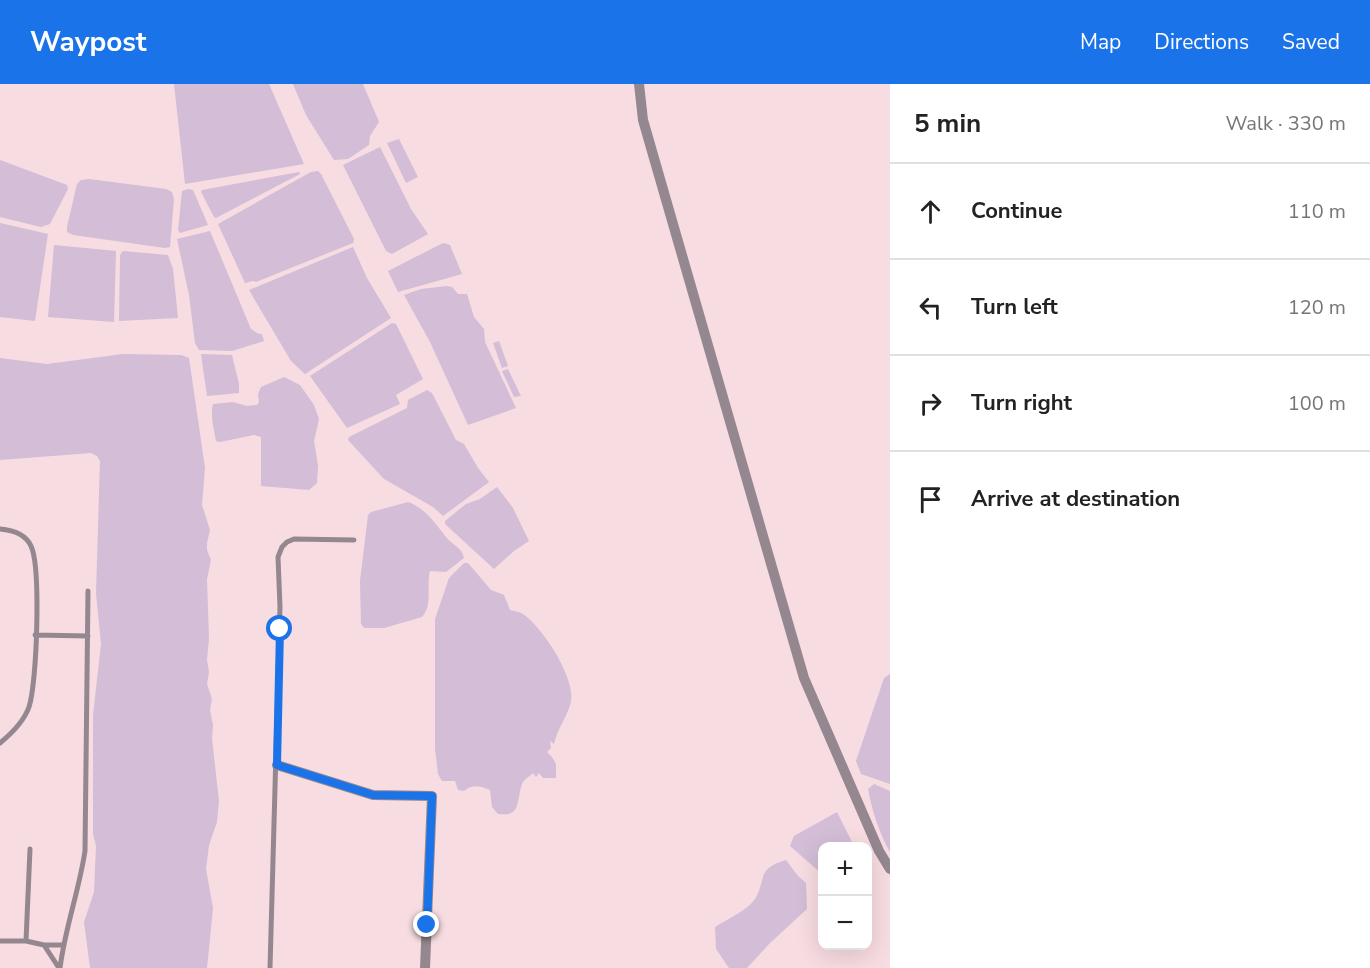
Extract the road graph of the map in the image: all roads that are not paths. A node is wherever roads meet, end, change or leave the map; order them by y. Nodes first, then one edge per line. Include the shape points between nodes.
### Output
1 (639, 84) edge
2 (0, 529) edge
3 (354, 540) dead end
4 (88, 591) dead end
5 (35, 635) junction
6 (88, 636) junction
7 (0, 743) edge
8 (277, 765) junction
9 (30, 849) dead end
10 (890, 869) edge
11 (0, 941) edge
12 (26, 941) junction
13 (44, 945) junction
14 (63, 945) junction
15 (59, 968) edge
16 (270, 968) edge
17 (425, 968) edge

1 - 10 street via 643,120 804,678
2 - 5 lane via 19,533 32,547 37,581
3 - 8 lane via 294,539 282,547 278,557
4 - 6 lane
5 - 6 lane
5 - 7 lane via 29,707
6 - 14 lane via 85,851
8 - 16 lane
8 - 17 street via 373,795 432,796
9 - 12 lane
11 - 12 lane
12 - 13 lane
13 - 14 lane
13 - 15 lane
14 - 15 lane

